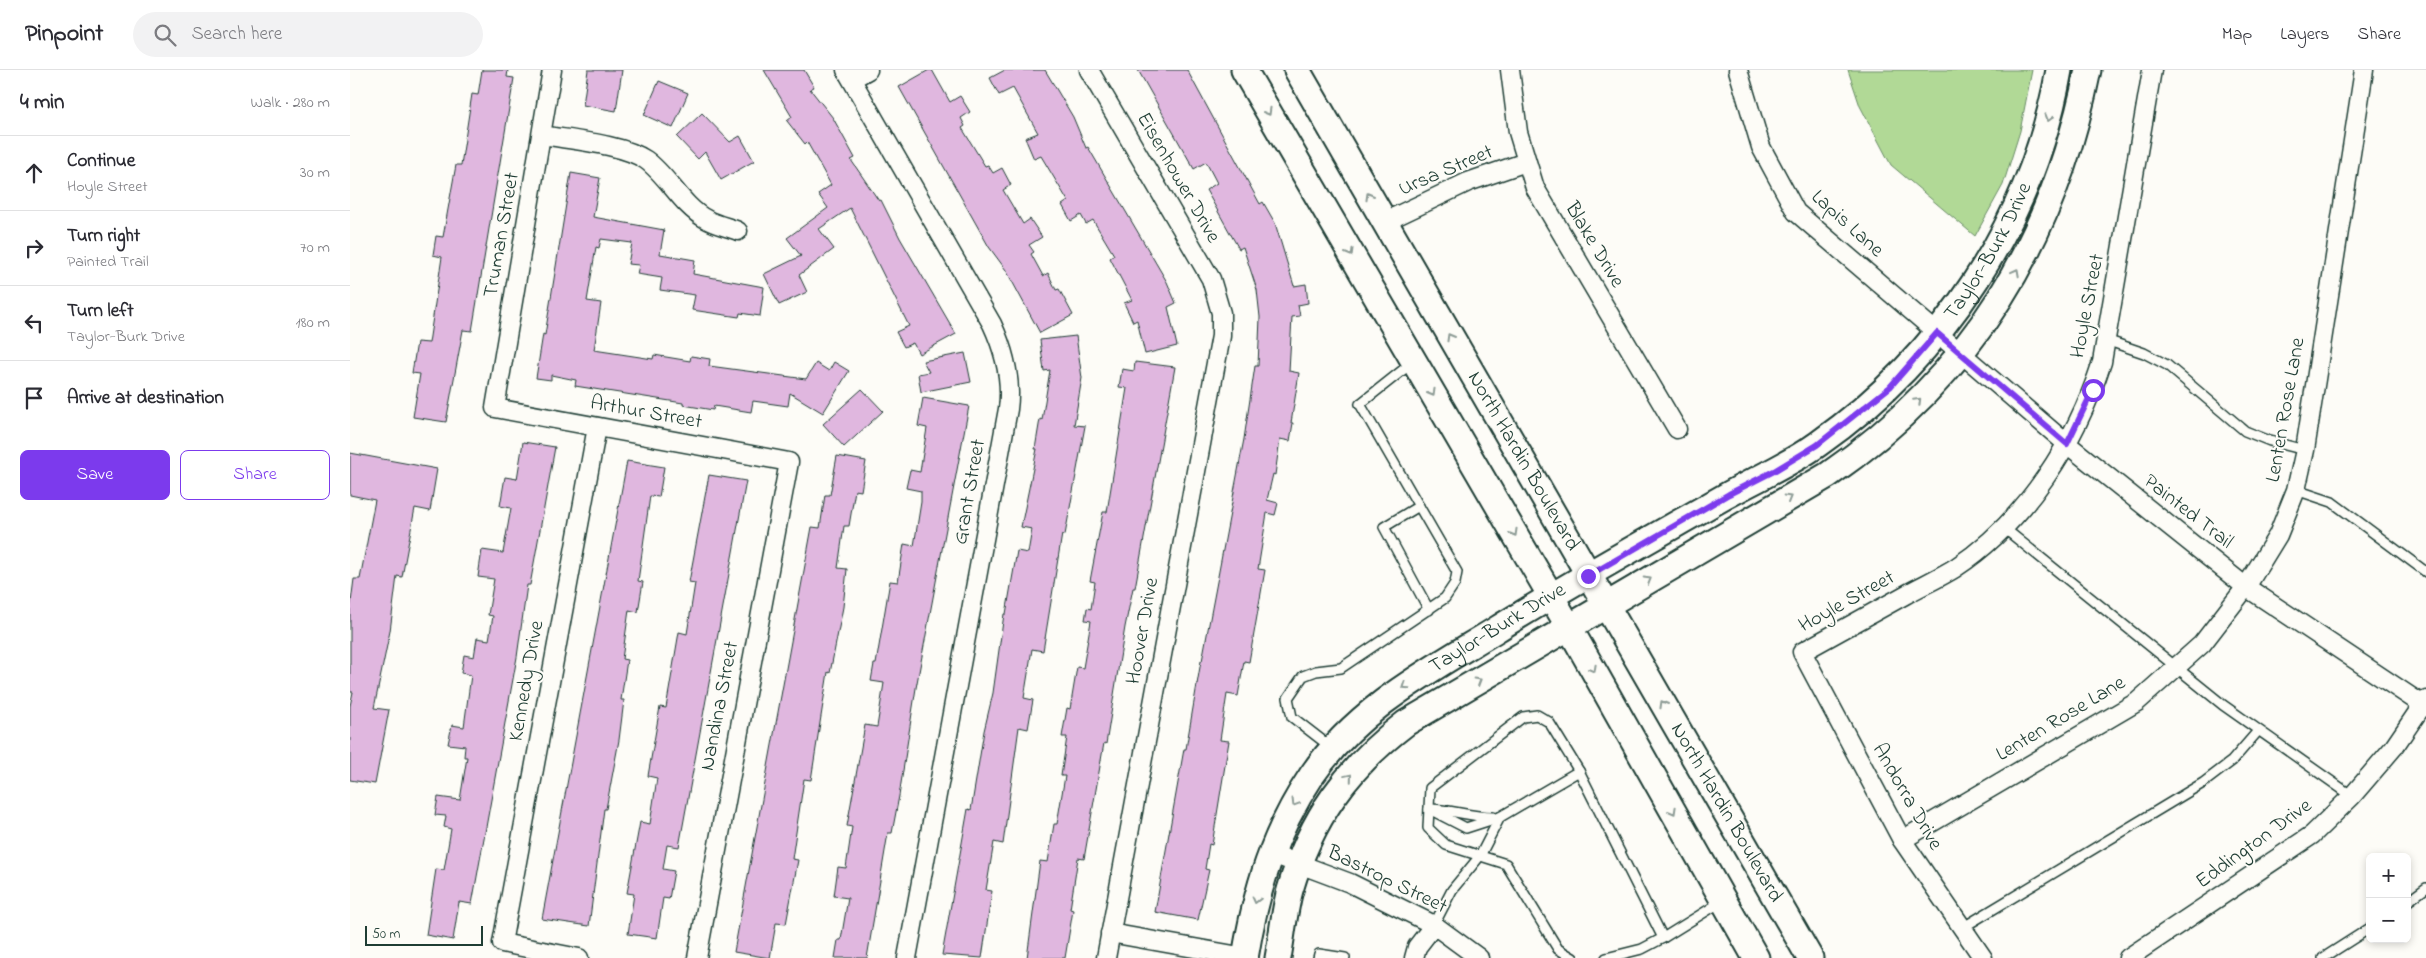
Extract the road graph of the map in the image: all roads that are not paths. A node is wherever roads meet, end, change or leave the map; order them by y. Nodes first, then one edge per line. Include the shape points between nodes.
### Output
1 (552, 70) edge
2 (868, 70) edge
3 (1090, 70) edge
4 (1244, 70) edge
5 (1297, 70) edge
6 (1510, 70) edge
7 (1738, 70) edge
8 (2059, 70) edge
9 (2088, 70) edge
10 (2152, 70) edge
11 (2364, 70) edge
12 (849, 75) edge
13 (542, 135) junction
14 (1526, 162) junction
15 (1384, 222) junction
16 (738, 231) dead end
17 (1221, 313) joint
18 (1937, 333) junction
19 (2106, 340) junction
20 (1960, 354) junction
21 (1414, 362) junction
22 (495, 408) joint
23 (597, 428) junction
24 (1677, 429) dead end
25 (2067, 444) junction
26 (2305, 450) junction
27 (789, 462) joint
28 (2296, 490) junction
29 (1419, 506) junction
30 (2004, 528) junction
31 (2426, 572) edge
32 (1588, 576) junction
33 (2246, 587) junction
34 (1550, 596) junction
35 (1606, 605) junction
36 (1429, 610) junction
37 (1569, 627) junction
38 (1802, 652) joint
39 (2175, 668) junction
40 (2425, 704) edge
41 (2258, 730) junction
42 (1333, 749) junction
43 (1579, 770) junction
44 (2352, 796) junction
45 (1429, 809) junction
46 (1500, 817) junction
47 (1902, 840) junction
48 (1270, 854) junction
49 (1480, 856) junction
50 (1299, 864) junction
51 (2426, 888) edge
52 (2411, 899) edge
53 (1723, 901) junction
54 (1434, 925) junction
55 (1962, 928) junction
56 (2366, 931) edge
57 (1110, 933) junction
58 (1663, 938) junction
59 (1245, 957) edge
60 (579, 958) edge
61 (697, 958) edge
62 (907, 958) edge
63 (1106, 958) edge
64 (1278, 958) edge
65 (1318, 958) edge
66 (1345, 958) edge
67 (1414, 958) edge
68 (1479, 958) edge
69 (1573, 958) edge
70 (1606, 958) edge
71 (1756, 958) edge
72 (1810, 958) edge
73 (1983, 958) edge
74 (2128, 958) edge
75 (2323, 958) edge

1 - 13 street, Truman Street
2 - 12 street
3 - 17 street, Eisenhower Drive via 1211,280
4 -> 21 street, North Hardin Boulevard
15 -> 5 street, North Hardin Boulevard
6 - 14 street, Blake Drive via 1515,116
7 - 18 street, Lapis Lane via 1761,146 1796,212
8 -> 18 street, Taylor-Burk Drive via 2044,135 2013,216 1970,289
20 -> 9 street, Taylor-Burk Drive via 2004,293 2042,221 2068,153
10 - 19 street, Hoyle Street
11 - 26 street, Lenten Rose Lane
12 - 62 street, Grant Street via 992,324 1006,361 1010,386
13 - 16 street via 636,155 651,164 700,215
13 - 22 street, Truman Street
14 - 15 street, Ursa Street via 1468,182
14 - 24 street, Blake Drive via 1535,188
32 -> 15 street, North Hardin Boulevard
17 - 57 street, Hoover Drive via 1221,336
18 - 20 street, Painted Trail
18 - 32 street, Taylor-Burk Drive via 1890,387 1817,445
19 - 25 street, Hoyle Street via 2093,390
19 - 26 lane via 2167,365 2245,431
20 - 25 street, Painted Trail
35 -> 20 street, Taylor-Burk Drive via 1855,456 1904,414
21 - 29 lane via 1360,404
21 -> 34 street, North Hardin Boulevard
22 - 23 street, Arthur Street
23 - 27 street, Arthur Street
23 - 60 street, Kennedy Drive via 502,943
25 - 30 street, Hoyle Street
25 - 33 street, Painted Trail
26 - 28 street, Lenten Rose Lane
27 - 61 street, Nandina Street
28 - 31 lane via 2332,502
28 - 33 street, Lenten Rose Lane via 2278,535
29 - 36 lane via 1456,572 1455,583 1446,598
29 - 36 lane via 1384,527
30 - 38 street, Hoyle Street via 1955,568
30 - 39 lane
32 - 34 street, Taylor-Burk Drive
32 - 35 street, North Hardin Boulevard
33 - 39 street, Lenten Rose Lane via 2202,644
33 - 40 street, Painted Trail
34 - 37 street, North Hardin Boulevard
34 -> 42 street, Taylor-Burk Drive via 1384,699
35 - 37 street, Taylor-Burk Drive
72 -> 35 street, North Hardin Boulevard
36 - 42 lane via 1342,668 1303,676 1288,698 1292,717
50 -> 37 street, Taylor-Burk Drive via 1317,821 1376,746 1406,723
37 -> 53 street, North Hardin Boulevard
38 - 47 street, Andorra Drive
39 - 41 lane
39 - 47 street, Lenten Rose Lane via 2137,702
40 - 44 street, Eddington Drive
41 - 44 lane
41 - 55 lane via 2232,761 2203,783
42 -> 48 street, Taylor-Burk Drive via 1313,774 1283,824
43 - 45 lane via 1549,722 1537,715 1523,717 1430,788
43 - 46 lane
43 - 58 lane
44 - 74 street, Eddington Drive via 2312,835
45 - 46 lane via 1466,828
45 - 49 lane via 1428,828 1446,846
46 - 49 lane
47 - 55 street, Andorra Drive
48 - 50 street, Bastrop Street
48 -> 59 street, Taylor-Burk Drive via 1256,898
49 - 54 lane via 1452,890
49 - 69 lane via 1506,864 1558,949
50 - 54 street, Bastrop Street via 1350,883
50 - 64 street, Taylor-Burk Drive via 1290,892
51 - 52 lane
53 - 58 lane
53 - 71 street, North Hardin Boulevard
54 - 67 street
54 - 68 street, Bastrop Street
55 - 73 street, Andorra Drive
56 - 75 lane
57 - 59 street
57 - 63 street, Hoover Drive
58 - 70 lane via 1642,949
65 - 66 lane via 1319,954

